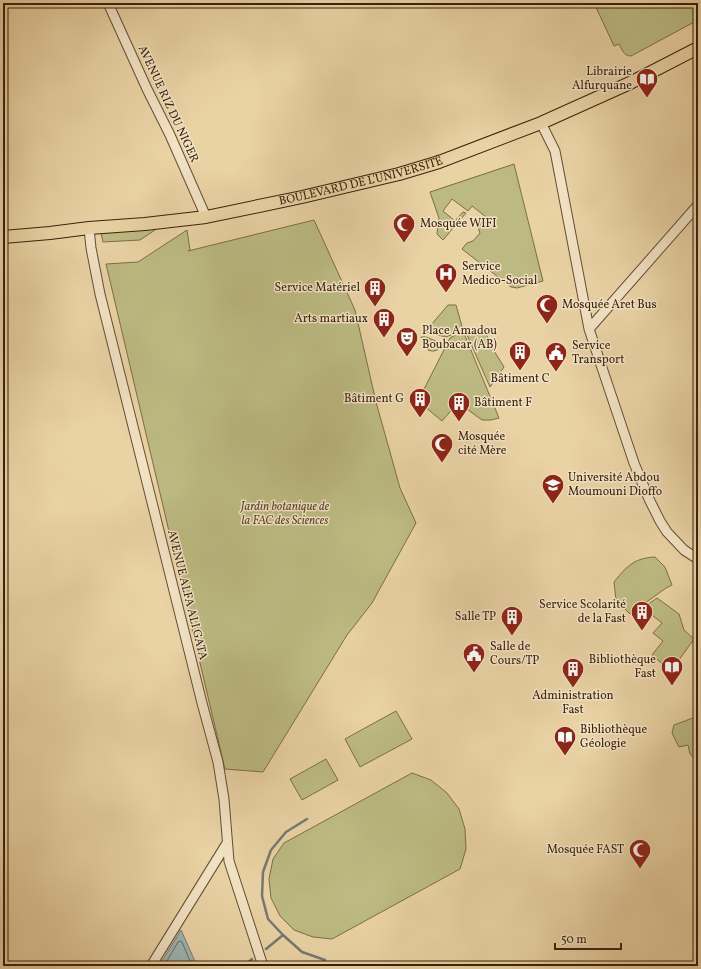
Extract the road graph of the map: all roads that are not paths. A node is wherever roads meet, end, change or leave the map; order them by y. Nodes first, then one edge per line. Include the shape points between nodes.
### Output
1 (108, 3) edge
2 (698, 48) edge
3 (541, 123) junction
4 (698, 205) edge
5 (206, 217) junction
6 (89, 228) junction
7 (3, 237) edge
8 (589, 329) junction
9 (698, 559) edge
10 (227, 843) junction
11 (151, 966) edge
12 (263, 966) edge

1 - 5 street, AVENUE RIZ DU NIGER
2 - 3 main road, BOULEVARD DE L'UNIVERSITÉ via 630,83
3 - 5 main road, BOULEVARD DE L'UNIVERSITÉ via 399,174
3 - 8 street via 554,150
4 - 8 street
5 - 6 main road, BOULEVARD DE L'UNIVERSITÉ
6 - 7 main road, BOULEVARD DE L'UNIVERSITÉ
6 - 10 street, AVENUE ALFA ALI GATA via 100,294 218,762
8 - 9 street via 634,463 649,499 667,532 684,550
10 - 11 street
10 - 12 street, AVENUE ALFA ALI GATA via 229,861

